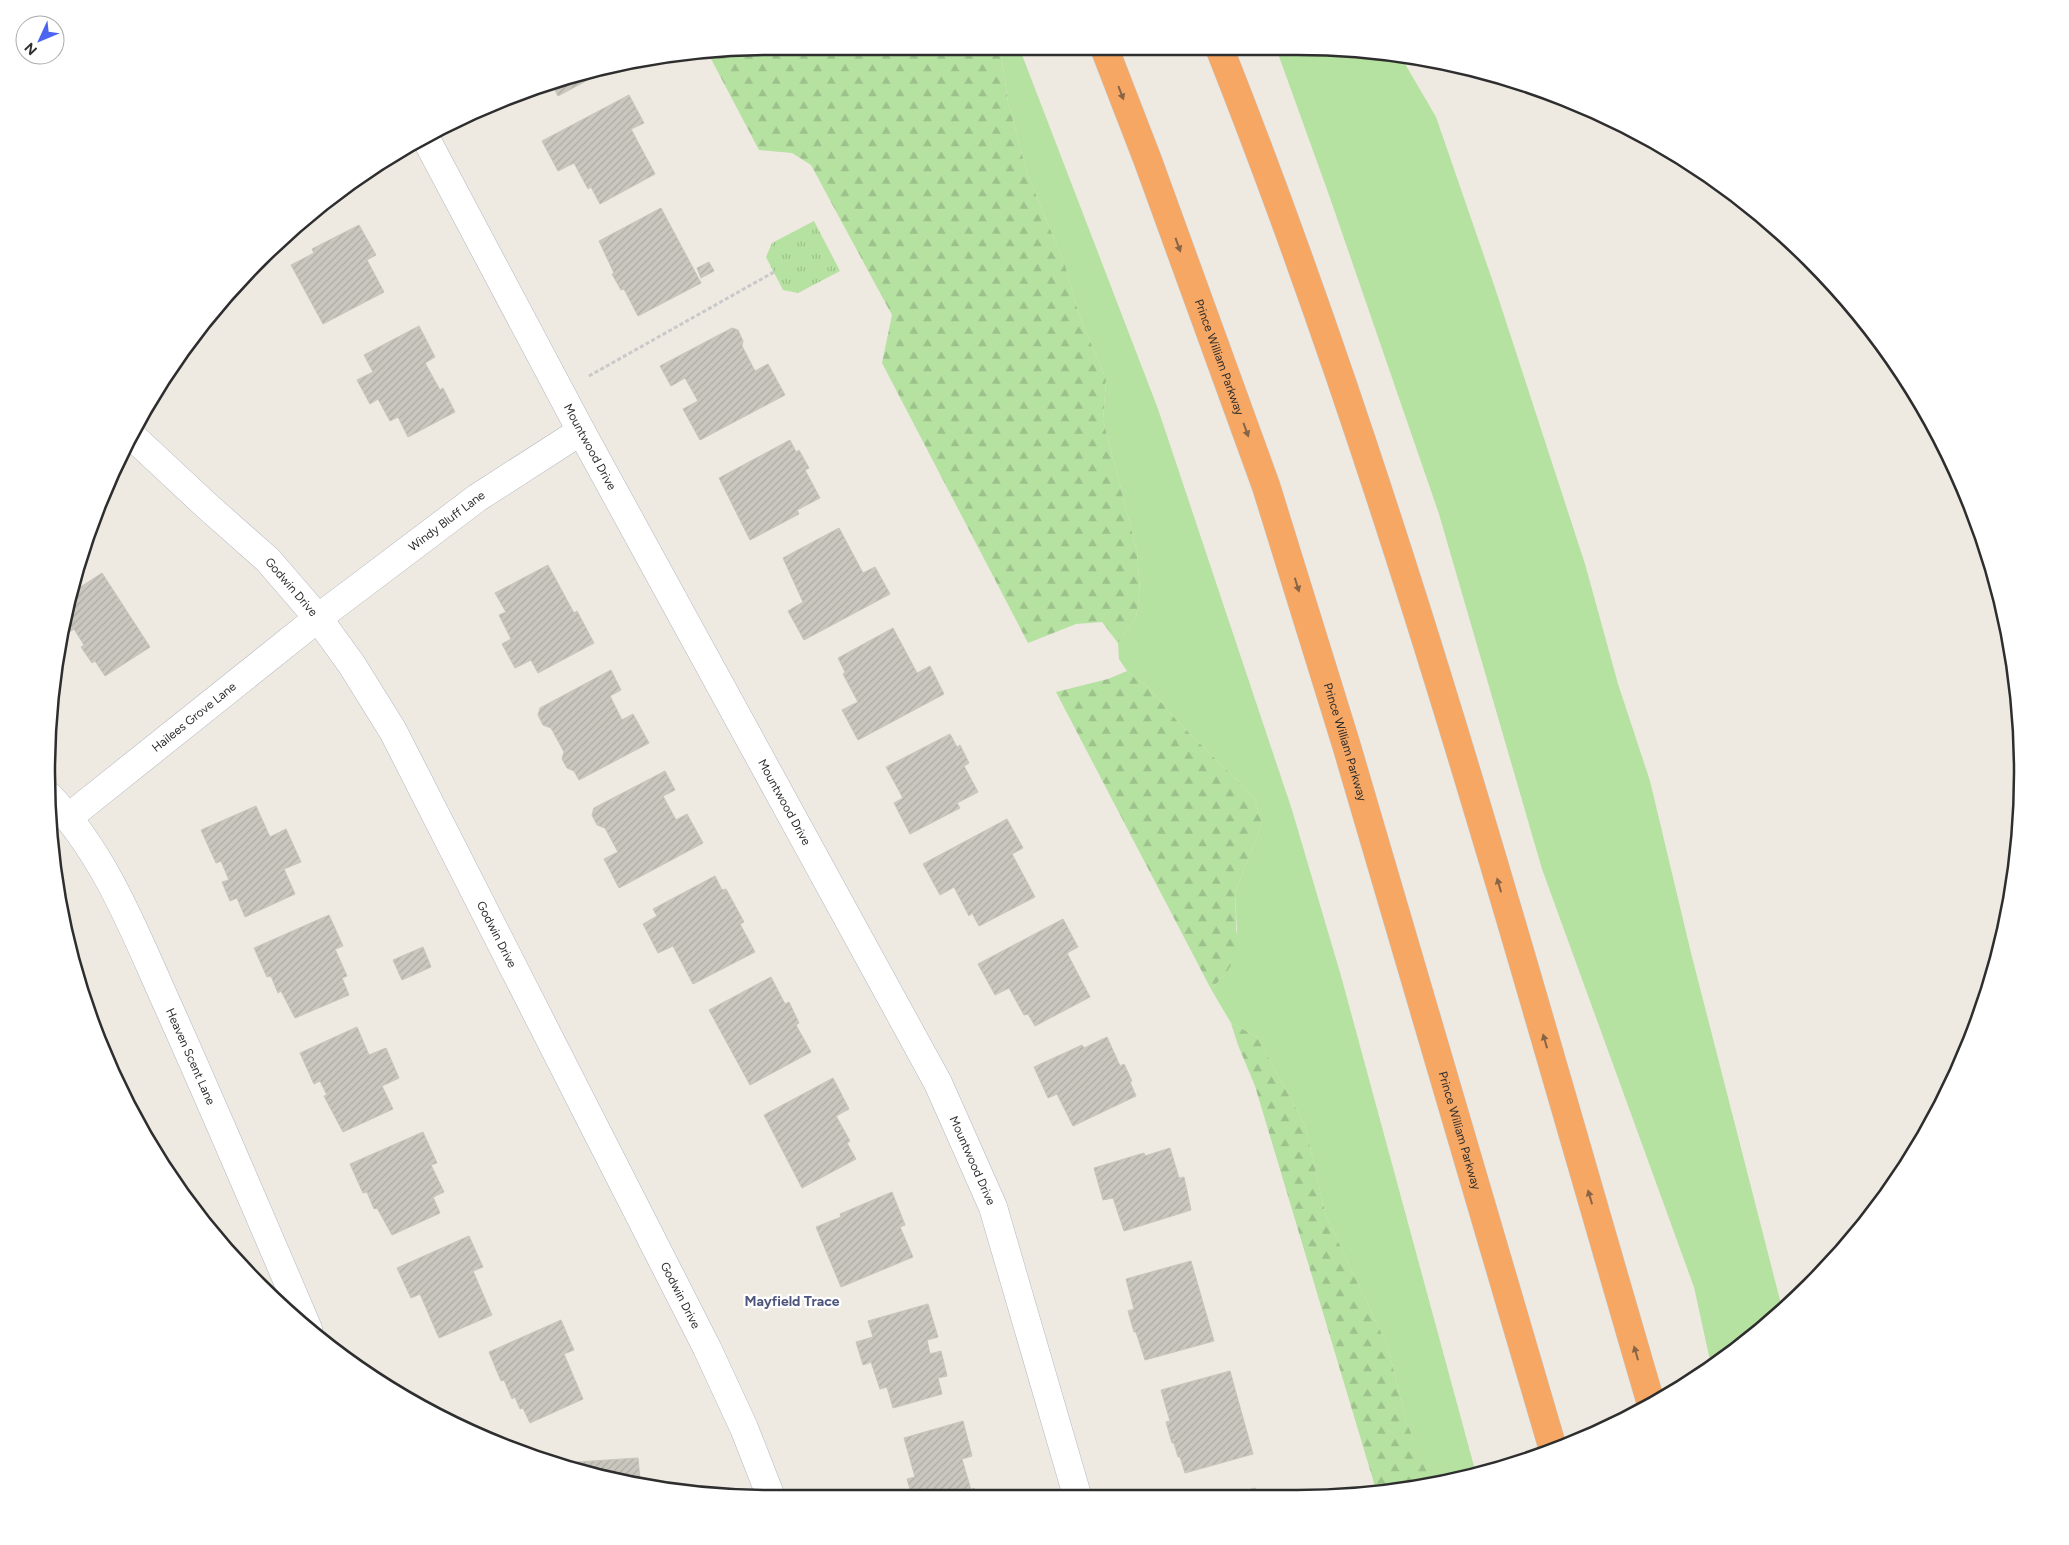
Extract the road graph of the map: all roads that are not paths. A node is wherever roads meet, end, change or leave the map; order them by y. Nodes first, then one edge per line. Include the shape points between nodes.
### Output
1 (1107, 55) edge
2 (1222, 55) edge
3 (428, 143) edge
4 (581, 431) junction
5 (137, 440) edge
6 (318, 618) junction
7 (56, 804) edge
8 (69, 817) junction
9 (301, 1314) edge
10 (1649, 1397) edge
11 (1551, 1443) edge
12 (768, 1490) edge
13 (1076, 1490) edge

1 -> 11 highway, Prince William Parkway via 1266,486 1349,753
10 -> 2 highway via 1434,661 1342,381
3 - 4 street, Mountwood Drive
4 - 6 street, Windy Bluff Lane via 477,498
4 - 13 street, Mountwood Drive via 938,1083 993,1207
5 - 6 street, Godwin Drive via 268,560
6 - 8 street, Hailees Grove Lane
6 - 12 street, Godwin Drive via 393,731 707,1348
7 - 8 street, Heaven Scent Lane
8 - 9 street, Heaven Scent Lane via 101,864 129,920

